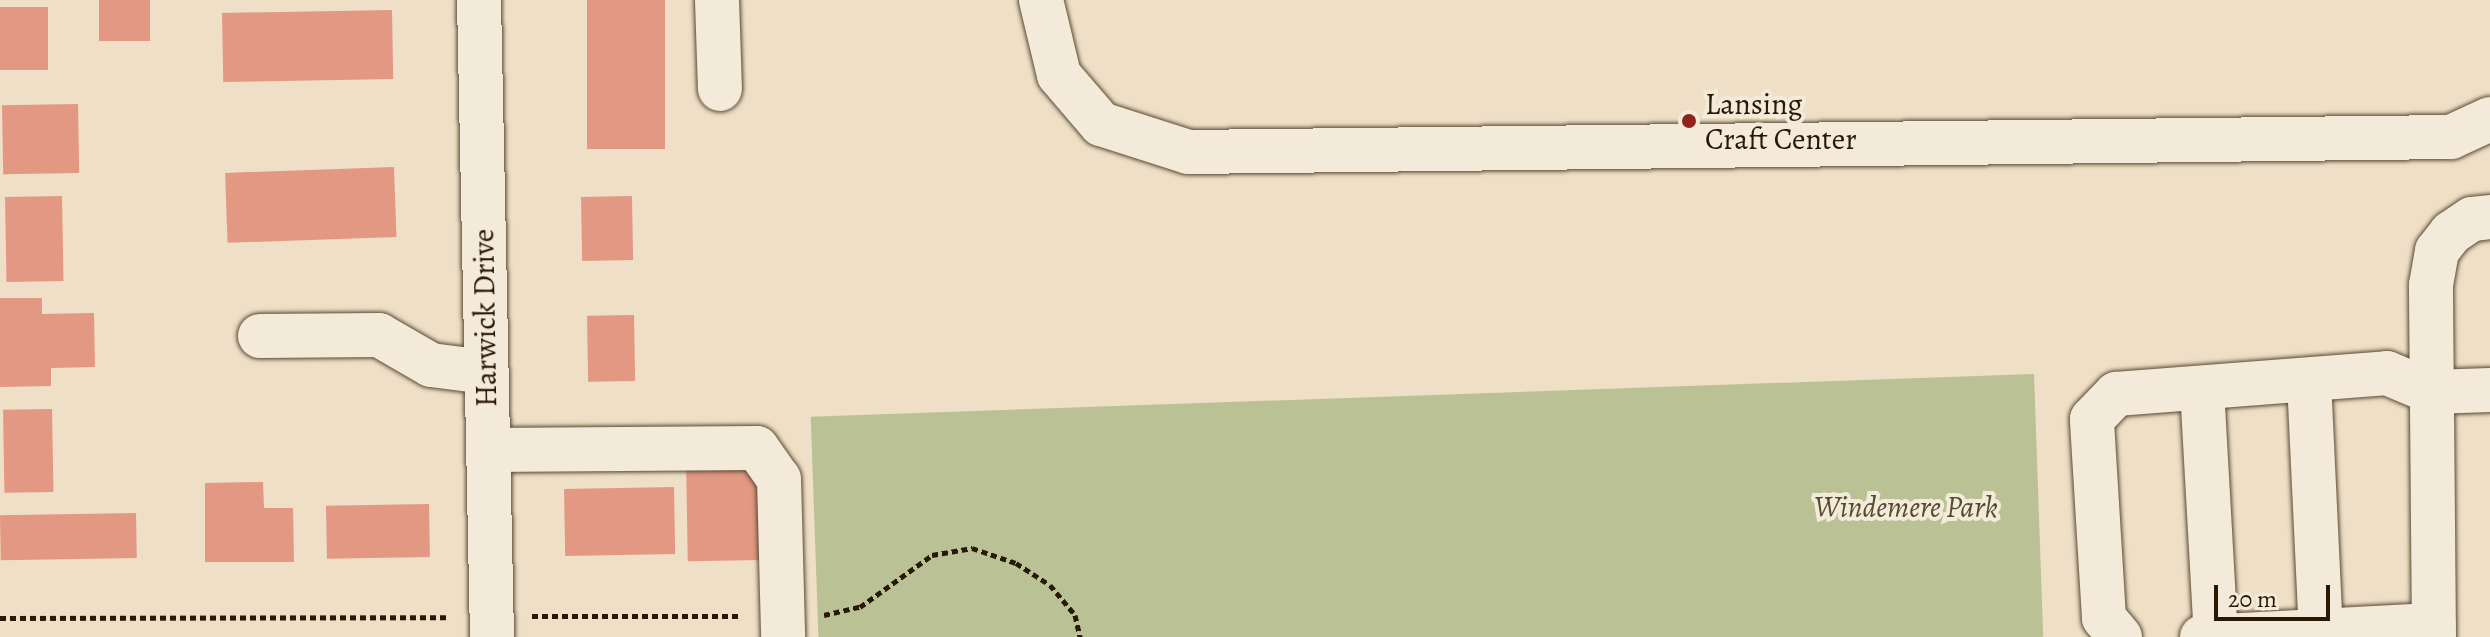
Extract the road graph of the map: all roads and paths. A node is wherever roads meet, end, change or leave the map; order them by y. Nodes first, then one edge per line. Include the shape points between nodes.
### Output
1 (479, 0) edge
2 (717, 0) edge
3 (1041, 0) edge
4 (720, 89) dead end
5 (2490, 119) edge
6 (2490, 217) edge
7 (260, 336) dead end
8 (486, 372) junction
9 (2309, 380) junction
10 (2202, 388) junction
11 (2490, 390) edge
12 (2432, 392) junction
13 (488, 450) junction
14 (0, 618) edge
15 (783, 626) edge
16 (491, 627) edge
17 (2321, 631) junction
18 (2434, 631) edge
19 (2216, 636) edge
20 (1080, 637) edge
21 (2120, 637) edge
22 (2202, 637) edge

1 - 8 street, Harwick Drive
2 - 4 street
3 - 5 street via 1059,75 1101,124 1188,152 2451,137
6 - 12 street via 2472,219 2437,251 2431,285
7 - 8 street via 379,335 431,365
8 - 13 street, Harwick Drive
9 - 10 street
9 - 12 street via 2387,373
9 - 17 street
10 - 19 street
10 - 21 street via 2116,394 2092,419 2104,618
11 - 12 street
12 - 18 street
13 - 15 street via 757,448 779,479
13 - 16 street, Harwick Drive
14 - 16 path
15 - 16 path
15 - 20 path via 860,607 932,555 972,548 1016,563 1050,585 1075,615
17 - 18 street
17 - 19 street
19 - 22 street

